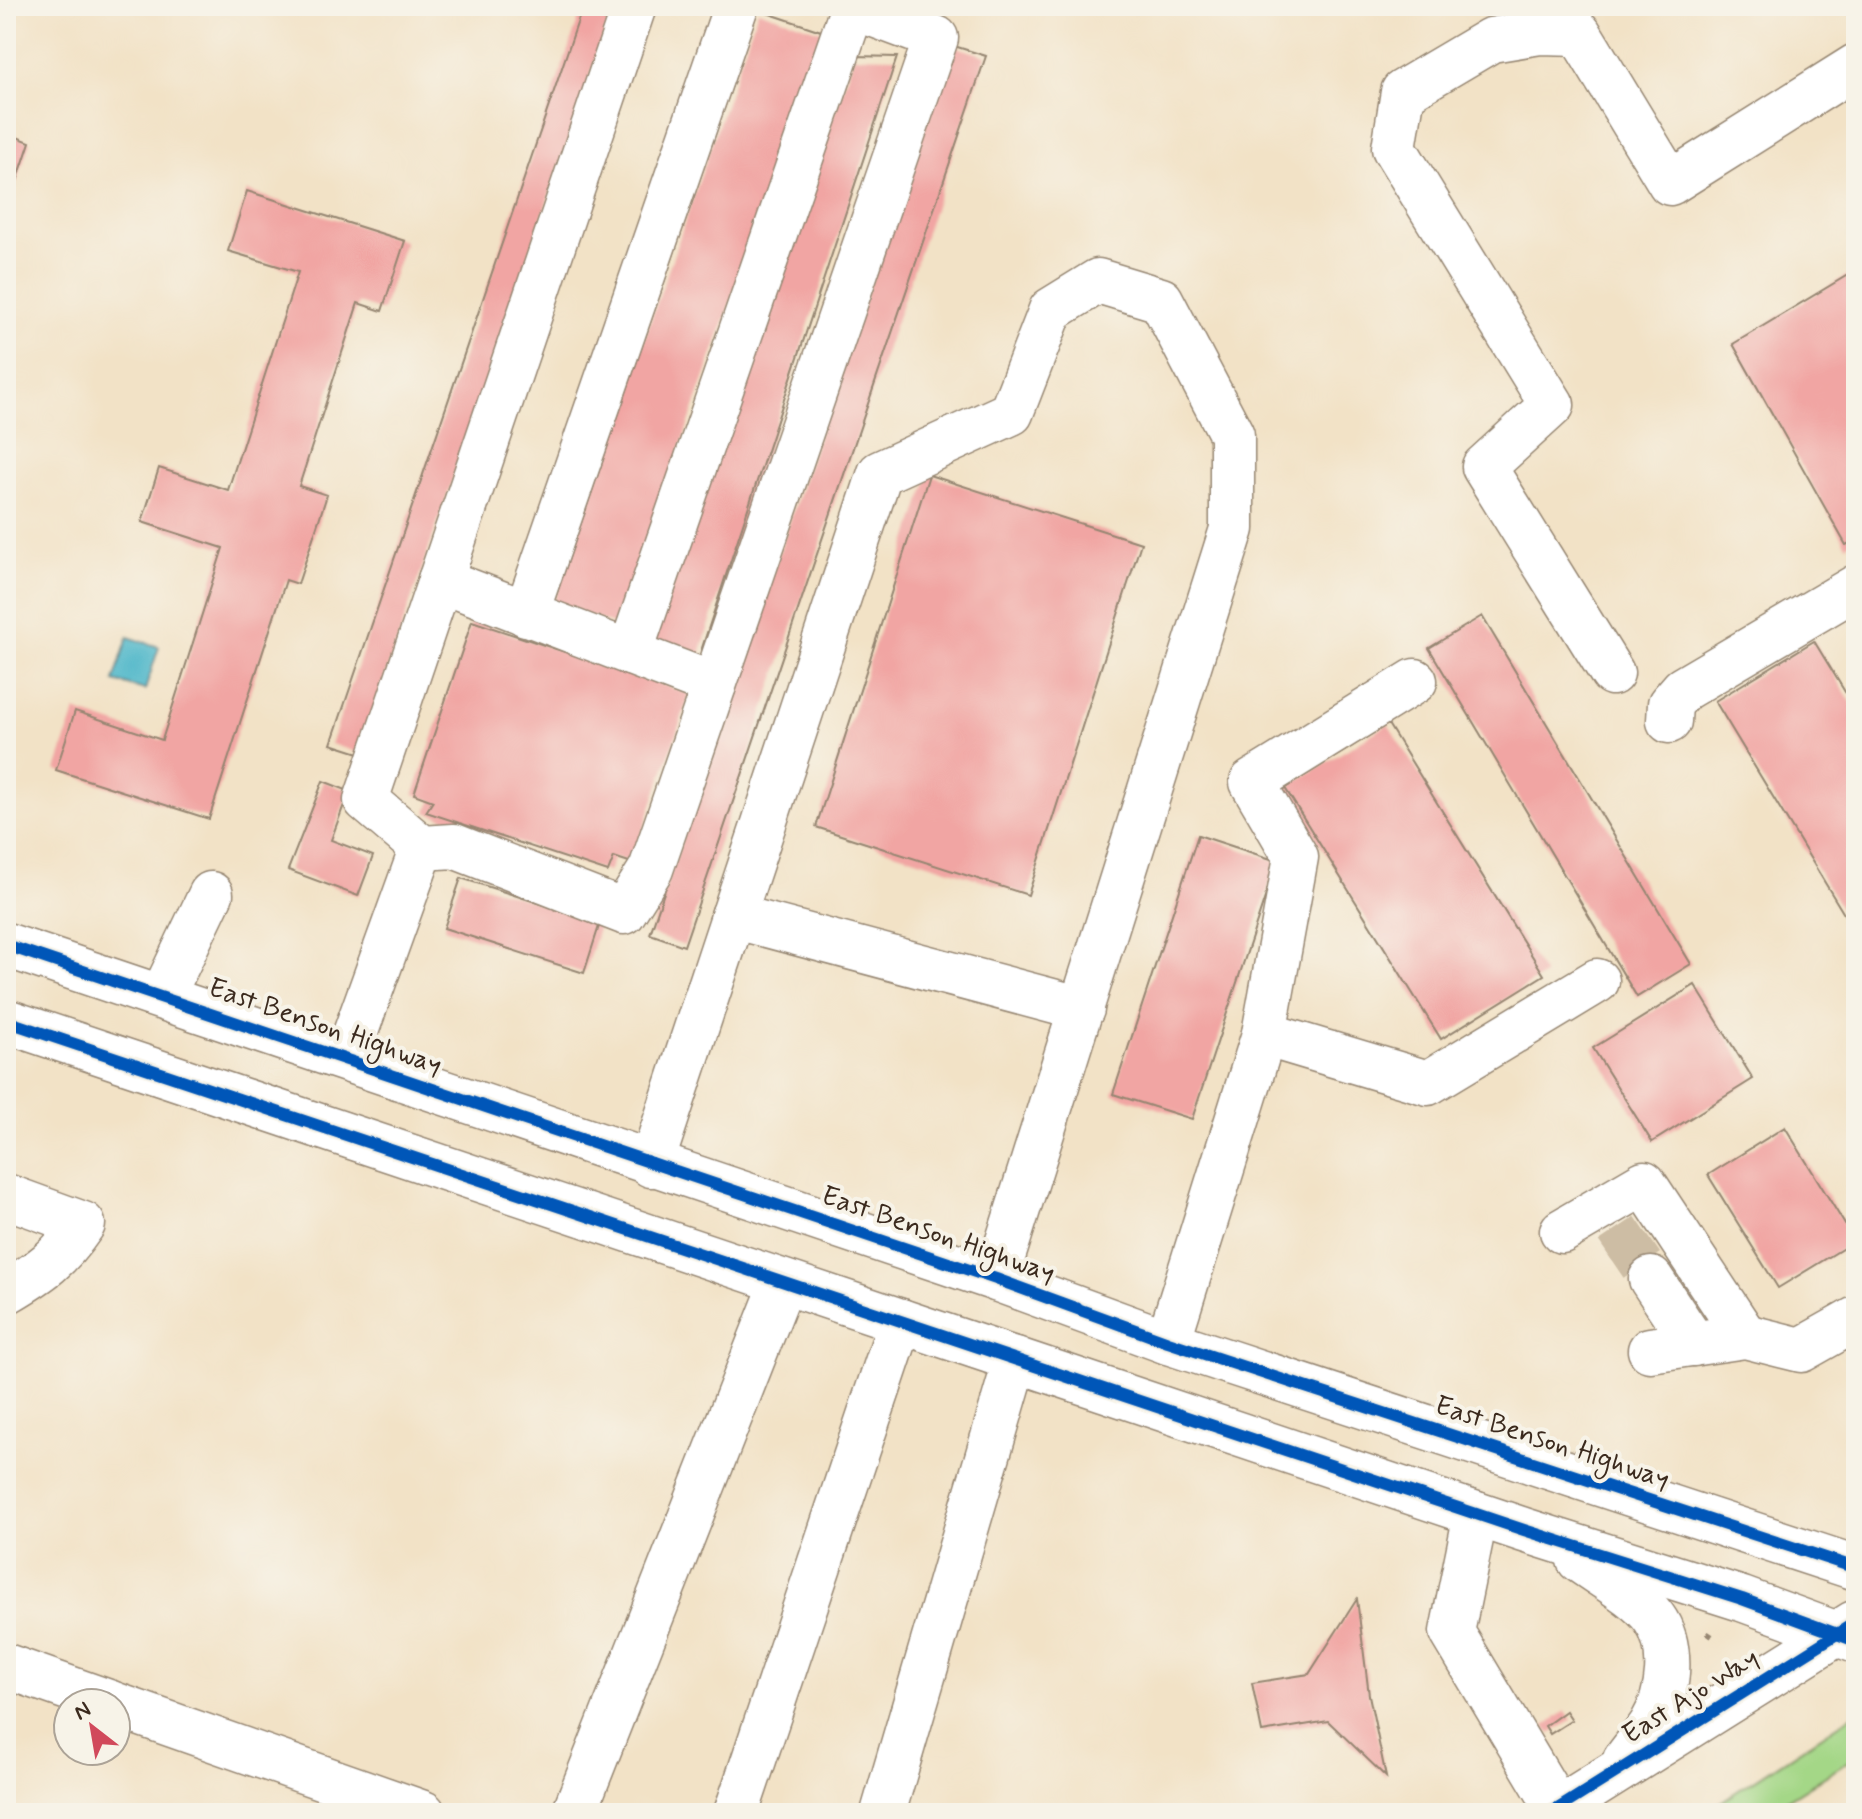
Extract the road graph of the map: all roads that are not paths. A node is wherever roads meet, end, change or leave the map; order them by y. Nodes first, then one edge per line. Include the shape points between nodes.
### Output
1 (634, 6) edge
2 (736, 6) edge
3 (852, 6) edge
4 (1856, 66) edge
5 (440, 580) junction
6 (1854, 594) edge
7 (526, 614) junction
8 (630, 653) junction
9 (1612, 673) dead end
10 (1415, 681) dead end
11 (714, 685) junction
12 (1669, 721) dead end
13 (422, 848) junction
14 (211, 894) dead end
15 (733, 916) junction
16 (6, 945) edge
17 (1597, 981) dead end
18 (162, 997) junction
19 (1082, 1009) junction
20 (6, 1021) edge
21 (1264, 1034) junction
22 (346, 1059) junction
23 (518, 1119) junction
24 (651, 1165) junction
25 (493, 1185) junction
26 (6, 1196) edge
27 (1562, 1231) dead end
28 (996, 1279) junction
29 (1651, 1279) tunnel mouth
30 (783, 1282) junction
31 (6, 1292) edge
32 (1856, 1319) edge
33 (901, 1321) junction
34 (1745, 1336) junction
35 (1168, 1342) junction
36 (1694, 1344) junction
37 (1650, 1350) dead end
38 (1016, 1359) junction
39 (1476, 1514) junction
40 (1552, 1539) junction
41 (1856, 1568) edge
42 (1849, 1632) edge
43 (6, 1666) edge
44 (66, 1687) edge
45 (132, 1710) edge
46 (1616, 1773) junction
47 (1554, 1811) edge
48 (423, 1813) edge
49 (574, 1813) edge
50 (736, 1813) edge
51 (883, 1813) edge

1 - 5 main road
2 - 7 main road
3 - 8 main road
3 - 11 main road via 936,38
4 - 9 main road via 1670,183 1579,33 1540,32 1491,40 1403,92 1394,148 1552,405 1484,467
5 - 7 main road
5 - 13 main road via 366,800
6 - 12 main road via 1683,689 1670,704
7 - 8 main road
8 - 11 main road
10 - 21 main road via 1252,782 1296,857
11 - 13 main road via 651,869 624,912 454,846
13 - 22 main road
14 - 18 main road
15 - 19 main road
15 - 19 main road via 880,473 1011,413 1051,310 1098,281 1161,300 1232,435 1232,529
15 - 24 main road
16 - 18 main road, East Benson Highway
17 - 21 main road via 1428,1083
18 - 22 main road, East Benson Highway
19 - 28 main road
20 - 25 main road
21 - 35 main road
22 - 23 main road, East Benson Highway
23 - 24 main road, East Benson Highway
23 - 25 main road
24 - 28 main road, East Benson Highway
25 - 30 main road
26 - 31 main road via 83,1224 63,1252
27 - 34 main road via 1610,1218 1644,1183
28 - 35 main road, East Benson Highway
29 - 36 main road
30 - 33 main road
30 - 49 main road
32 - 34 main road via 1801,1350
33 - 38 main road
33 - 50 main road
34 - 36 main road
35 - 41 main road, East Benson Highway
36 - 37 main road
38 - 39 main road
38 - 51 main road
39 - 40 main road
39 - 47 main road via 1452,1632
40 - 42 main road
40 - 46 main road via 1638,1603 1664,1638 1664,1692 1652,1724
42 - 46 main road, East Ajo Way
43 - 44 main road
45 - 48 main road
46 - 47 main road, East Ajo Way

